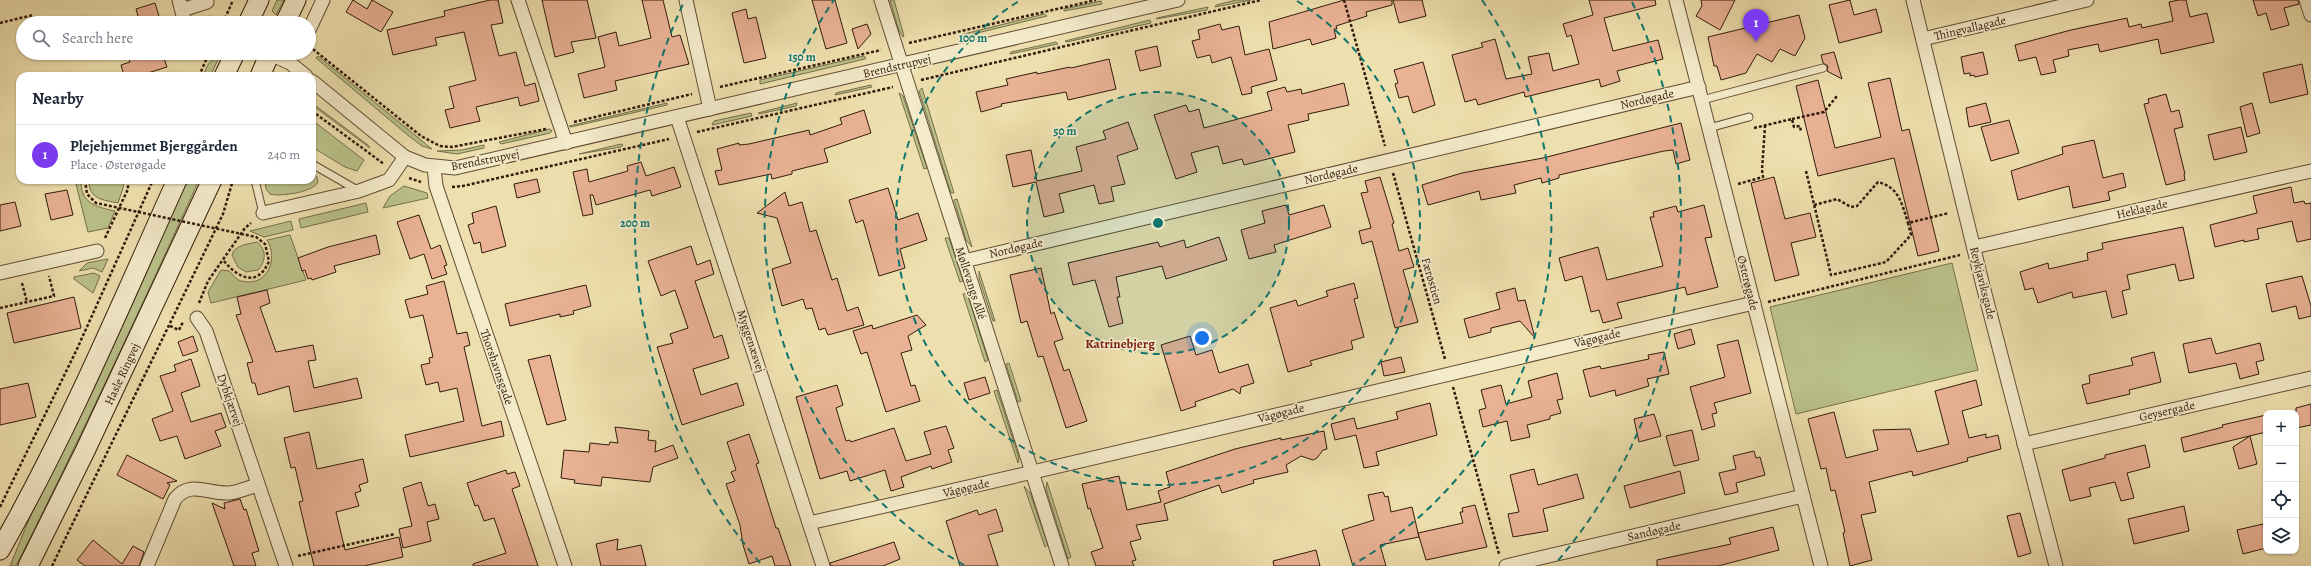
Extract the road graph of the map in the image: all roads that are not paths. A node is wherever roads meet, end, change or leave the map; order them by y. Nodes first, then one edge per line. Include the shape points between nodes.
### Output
1 (258, 0) edge
2 (296, 0) edge
3 (323, 0) edge
4 (518, 0) edge
5 (686, 0) edge
6 (881, 0) edge
7 (1178, 0) edge
8 (1676, 0) edge
9 (1913, 0) edge
10 (2087, 0) edge
11 (2306, 0) edge
12 (207, 2) dead end
13 (180, 5) edge
14 (2311, 15) edge
15 (183, 16) edge
16 (251, 16) edge
17 (288, 16) edge
18 (316, 16) edge
19 (1923, 39) junction
20 (232, 60) edge
21 (267, 60) edge
22 (284, 60) edge
23 (901, 65) junction
24 (1823, 68) dead end
25 (226, 72) edge
26 (262, 72) edge
27 (301, 72) edge
28 (316, 84) edge
29 (1700, 93) junction
30 (710, 109) junction
31 (677, 117) junction
32 (1749, 117) road end
33 (1709, 128) junction
34 (566, 143) junction
35 (405, 157) junction
36 (316, 166) edge
37 (434, 167) junction
38 (2311, 170) edge
39 (175, 184) edge
40 (210, 184) edge
41 (256, 184) edge
42 (359, 191) junction
43 (263, 213) joint
44 (1974, 249) junction
45 (98, 251) road end
46 (964, 261) junction
47 (0, 273) edge
48 (1754, 304) junction
49 (194, 313) road end
50 (2311, 378) edge
51 (2024, 444) junction
52 (1032, 474) junction
53 (258, 485) junction
54 (1803, 496) junction
55 (809, 523) junction
56 (0, 550) edge
57 (285, 562) edge
58 (1503, 563) edge
59 (28, 566) edge
60 (146, 566) edge
61 (565, 566) edge
62 (823, 566) edge
63 (1062, 566) edge
64 (1821, 566) edge
65 (2056, 566) edge

1 - 16 main road
2 - 17 main road
3 - 18 street
4 - 34 street
5 - 30 street
6 - 23 street, Møllevangs Allé
7 - 23 street, Brendstrupvej
8 - 29 street, Østerøgade
9 - 19 street, Reykjaviksgade
10 - 19 street, Thingvallagade
11 - 14 street
12 - 13 street
13 - 15 street
19 - 44 street, Reykjaviksgade
20 - 25 main road
21 - 26 main road
22 - 27 street
23 - 30 street, Brendstrupvej
23 - 46 street, Møllevangs Allé
24 - 29 lane
28 - 35 street, Brendstrupvej
29 - 33 street, Østerøgade
29 - 46 street, Nordøgade via 1389,160
30 - 31 street, Brendstrupvej
31 - 34 street, Brendstrupvej
31 - 55 street, Myggenæsvej
32 - 33 lane
33 - 48 street, Østerøgade
34 - 37 street, Brendstrupvej via 466,166
35 - 37 street, Brendstrupvej
35 - 42 street via 389,180
36 - 42 lane
37 - 61 street, Thorshavnsgade via 436,186
38 - 44 street, Heklagade
39 - 56 main road via 98,356
40 - 59 main road, Hasle Ringvej
41 - 43 lane
42 - 43 street
44 - 51 street, Reykjaviksgade
45 - 47 street
46 - 52 street, Møllevangs Allé
48 - 52 street, Vågøgade via 1449,372
48 - 54 street, Østerøgade
49 - 53 street, Dybkjærvej via 206,331
50 - 51 street, Geysergade
51 - 65 street, Reykjaviksgade
52 - 55 street, Vågøgade
52 - 63 street, Møllevangs Allé
53 - 57 street, Dybkjærvej
53 - 60 street via 228,493 198,488 179,493
54 - 58 street, Sandøgade
54 - 64 street, Østerøgade
55 - 62 street, Myggenæsvej

